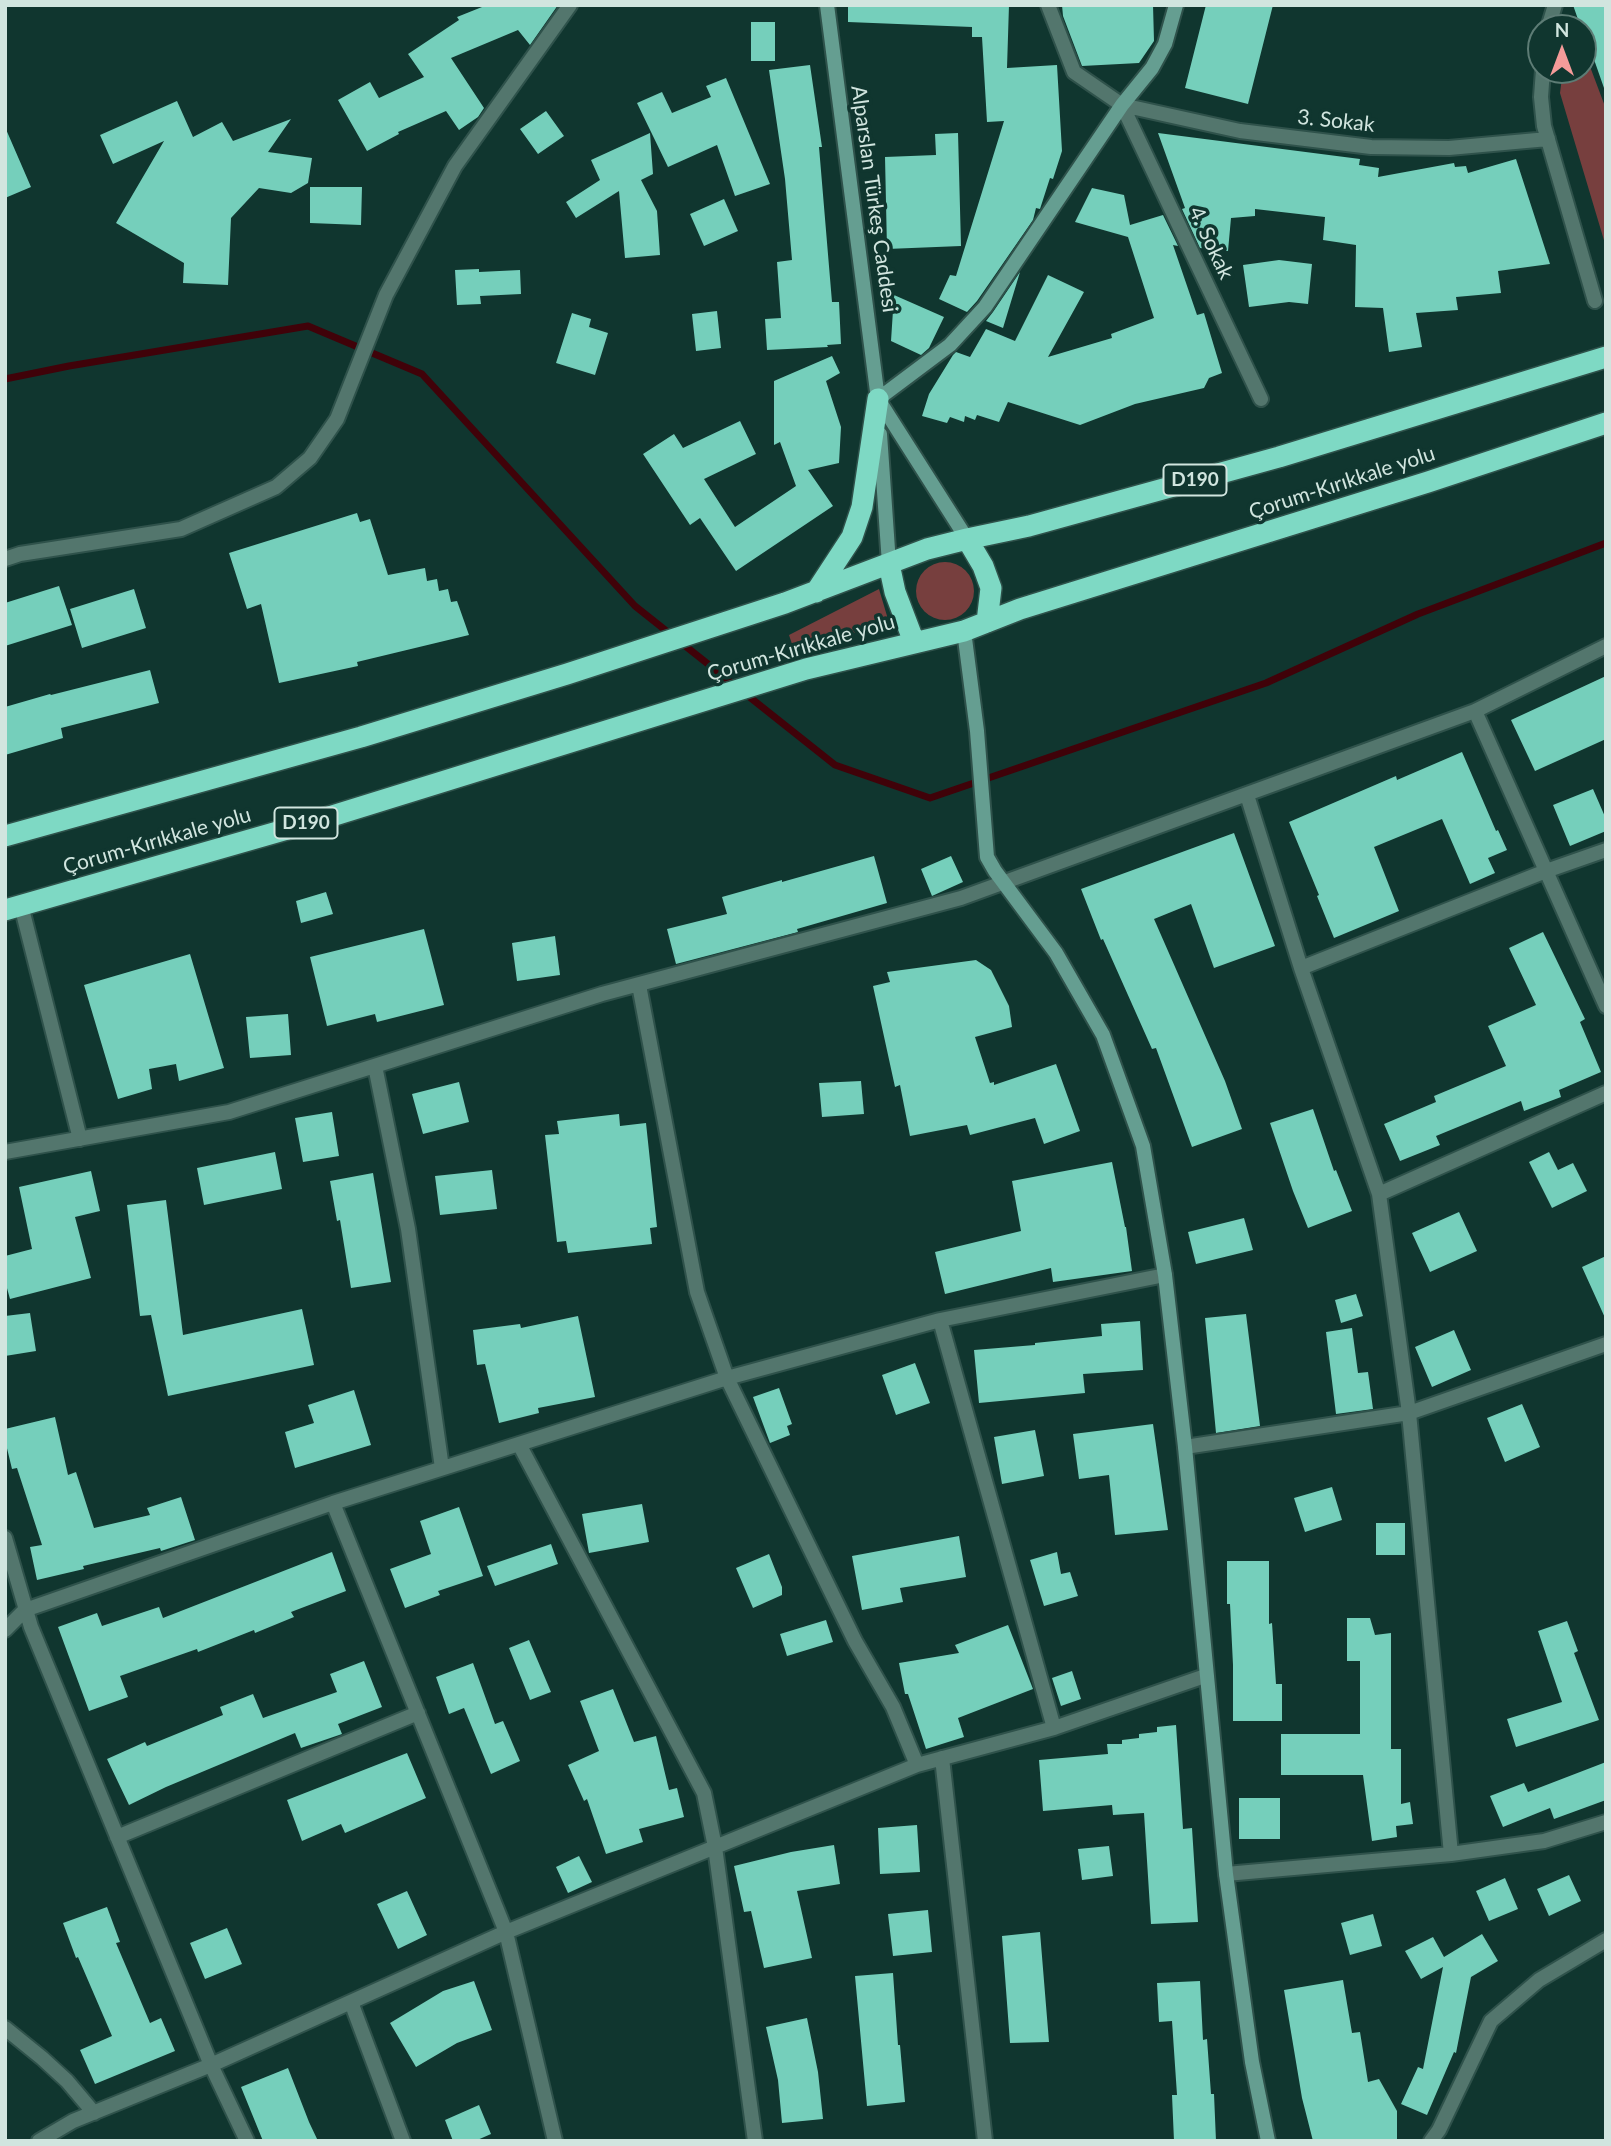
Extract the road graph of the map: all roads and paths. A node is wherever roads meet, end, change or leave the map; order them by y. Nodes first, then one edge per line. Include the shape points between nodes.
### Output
1 (570, 5) edge
2 (827, 5) edge
3 (1048, 5) edge
4 (1176, 5) edge
5 (1542, 84) edge
6 (1122, 105) junction
7 (1548, 139) junction
8 (1595, 301) dead end
9 (1606, 357) edge
10 (878, 398) junction
11 (1261, 399) dead end
12 (1606, 423) edge
13 (967, 538) junction
14 (5, 559) edge
15 (889, 564) junction
16 (816, 592) junction
17 (986, 622) junction
18 (964, 631) junction
19 (914, 642) junction
20 (1606, 646) edge
21 (1475, 711) junction
22 (1247, 795) junction
23 (5, 836) edge
24 (1606, 850) edge
25 (1546, 871) junction
26 (1004, 882) junction
27 (13, 908) edge
28 (1301, 968) junction
29 (639, 985) junction
30 (1606, 1006) edge
31 (375, 1066) junction
32 (1606, 1093) edge
33 (80, 1139) junction
34 (5, 1152) edge
35 (1379, 1194) junction
36 (1165, 1275) junction
37 (940, 1320) junction
38 (1606, 1343) edge
39 (727, 1378) junction
40 (1409, 1413) junction
41 (519, 1444) junction
42 (1185, 1447) junction
43 (442, 1468) junction
44 (332, 1503) junction
45 (5, 1538) edge
46 (25, 1610) junction
47 (5, 1630) edge
48 (1205, 1676) junction
49 (418, 1713) junction
50 (1054, 1728) junction
51 (942, 1758) junction
52 (917, 1765) junction
53 (1606, 1822) edge
54 (117, 1837) junction
55 (715, 1847) junction
56 (1451, 1854) junction
57 (1226, 1874) junction
58 (506, 1932) junction
59 (1606, 1940) edge
60 (351, 2002) junction
61 (5, 2028) edge
62 (211, 2065) junction
63 (93, 2113) junction
64 (39, 2141) edge
65 (247, 2141) edge
66 (403, 2141) edge
67 (555, 2141) edge
68 (755, 2141) edge
69 (985, 2141) edge
70 (1268, 2141) edge
71 (1431, 2141) edge

1 - 14 street via 456,166 386,295 337,419 310,458 276,487 181,529
2 - 10 street, Alparslan Türkeş Caddesi
3 - 6 street via 1074,72
4 - 6 street via 1165,44
5 - 7 street
6 - 7 street, 3. Sokak via 1240,131 1371,147 1450,148
6 - 10 street via 985,307 950,345
6 - 11 street, 4. Sokak
7 - 8 street
9 - 13 highway, Çorum-Kırıkkale yolu / D190 via 1279,457 1029,526
10 - 13 street
10 - 15 street, Alparslan Türkeş Caddesi
10 - 16 highway via 862,508 852,537
12 - 17 highway, Çorum-Kırıkkale yolu / D190
13 - 15 highway, Çorum-Kırıkkale yolu / D190
13 - 17 highway via 984,566 990,588
15 - 16 highway, Çorum-Kırıkkale yolu / D190
15 - 19 highway
16 - 23 highway, Çorum-Kırıkkale yolu / D190 via 361,737
17 - 18 highway, Çorum-Kırıkkale yolu / D190
18 - 19 highway, Çorum-Kırıkkale yolu / D190
18 - 26 street via 988,857
19 - 27 highway, Çorum-Kırıkkale yolu / D190 via 806,669 319,820
20 - 21 street
21 - 22 street
21 - 25 street
22 - 26 street
22 - 28 street
24 - 25 street
25 - 28 street
25 - 30 street
26 - 29 street via 961,898
26 - 36 street via 1056,953 1103,1035 1143,1146
27 - 33 street
28 - 35 street
29 - 31 street
29 - 39 street via 697,1292
31 - 33 street via 229,1112
31 - 43 street via 408,1230
32 - 35 street
33 - 34 street
35 - 40 street
36 - 37 street
36 - 42 street
37 - 39 street
37 - 50 street
38 - 40 street
39 - 41 street
39 - 52 street via 855,1641 893,1706
40 - 42 street
40 - 56 street
41 - 43 street
41 - 55 street via 704,1793
42 - 48 street
43 - 44 street
44 - 46 street
44 - 49 street
45 - 46 street
46 - 47 street
46 - 54 street
48 - 50 street
48 - 57 street
49 - 54 street
49 - 58 street
50 - 51 street
51 - 52 street
51 - 69 street
52 - 55 street
53 - 56 street via 1544,1841
54 - 62 street
55 - 58 street
55 - 68 street
56 - 57 street
57 - 70 street via 1252,2062
58 - 60 street
58 - 67 street
59 - 71 street via 1539,1980 1491,2021
60 - 62 street
60 - 66 street
61 - 63 street via 66,2081
62 - 63 street
62 - 65 street
63 - 64 street

